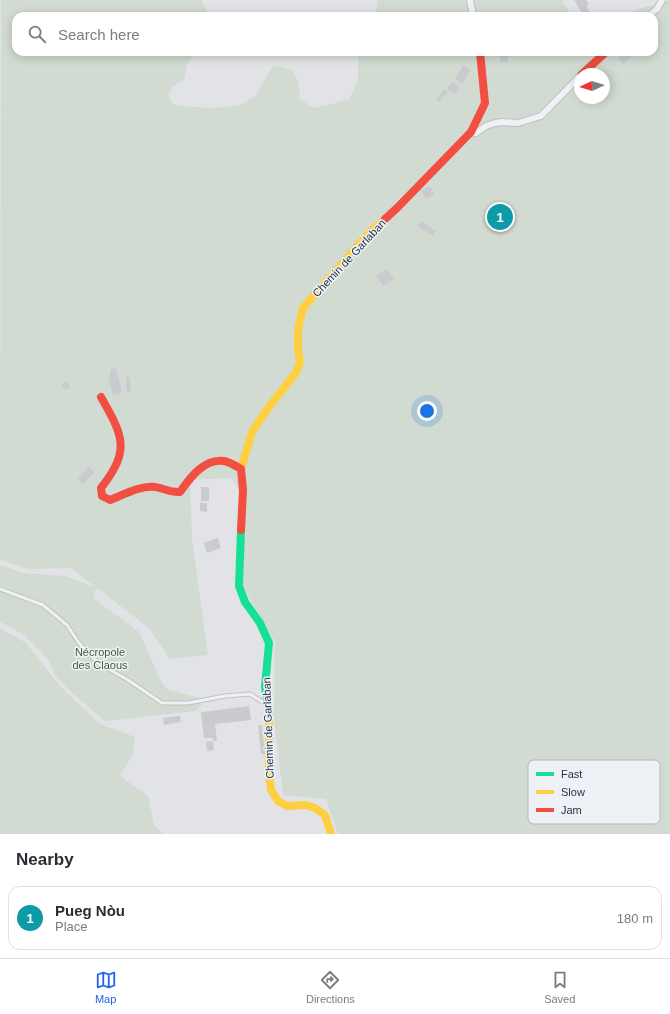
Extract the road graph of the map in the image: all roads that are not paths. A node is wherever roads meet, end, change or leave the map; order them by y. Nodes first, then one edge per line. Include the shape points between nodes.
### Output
1 (470, 0) edge
2 (662, 0) edge
3 (472, 12) edge
4 (653, 12) edge
5 (481, 56) edge
6 (602, 56) edge
7 (589, 68) edge
8 (574, 82) edge
9 (471, 132) junction
10 (102, 397) dead end
11 (241, 469) junction
12 (0, 589) edge
13 (269, 706) junction
14 (331, 834) edge

1 - 3 street
2 - 4 street
5 - 9 street, Chemin de Garlaban via 485,103
6 - 7 street
8 - 9 street via 541,116 518,123 495,123 476,133
9 - 11 street, Chemin de Garlaban via 370,232 303,308 298,330 300,363 295,374 252,432
10 - 11 street via 116,422 122,444 120,458 112,475 100,488 102,496 110,500 154,486 170,493 180,492 208,462 224,461
11 - 13 street, Chemin de Garlaban via 243,490 239,586 245,602 260,623 269,643 265,687
12 - 13 lane via 44,605 67,625 79,643 98,663 162,703 188,703 250,694
13 - 14 street, Chemin de Garlaban via 271,790 278,801 287,806 306,805 325,815

